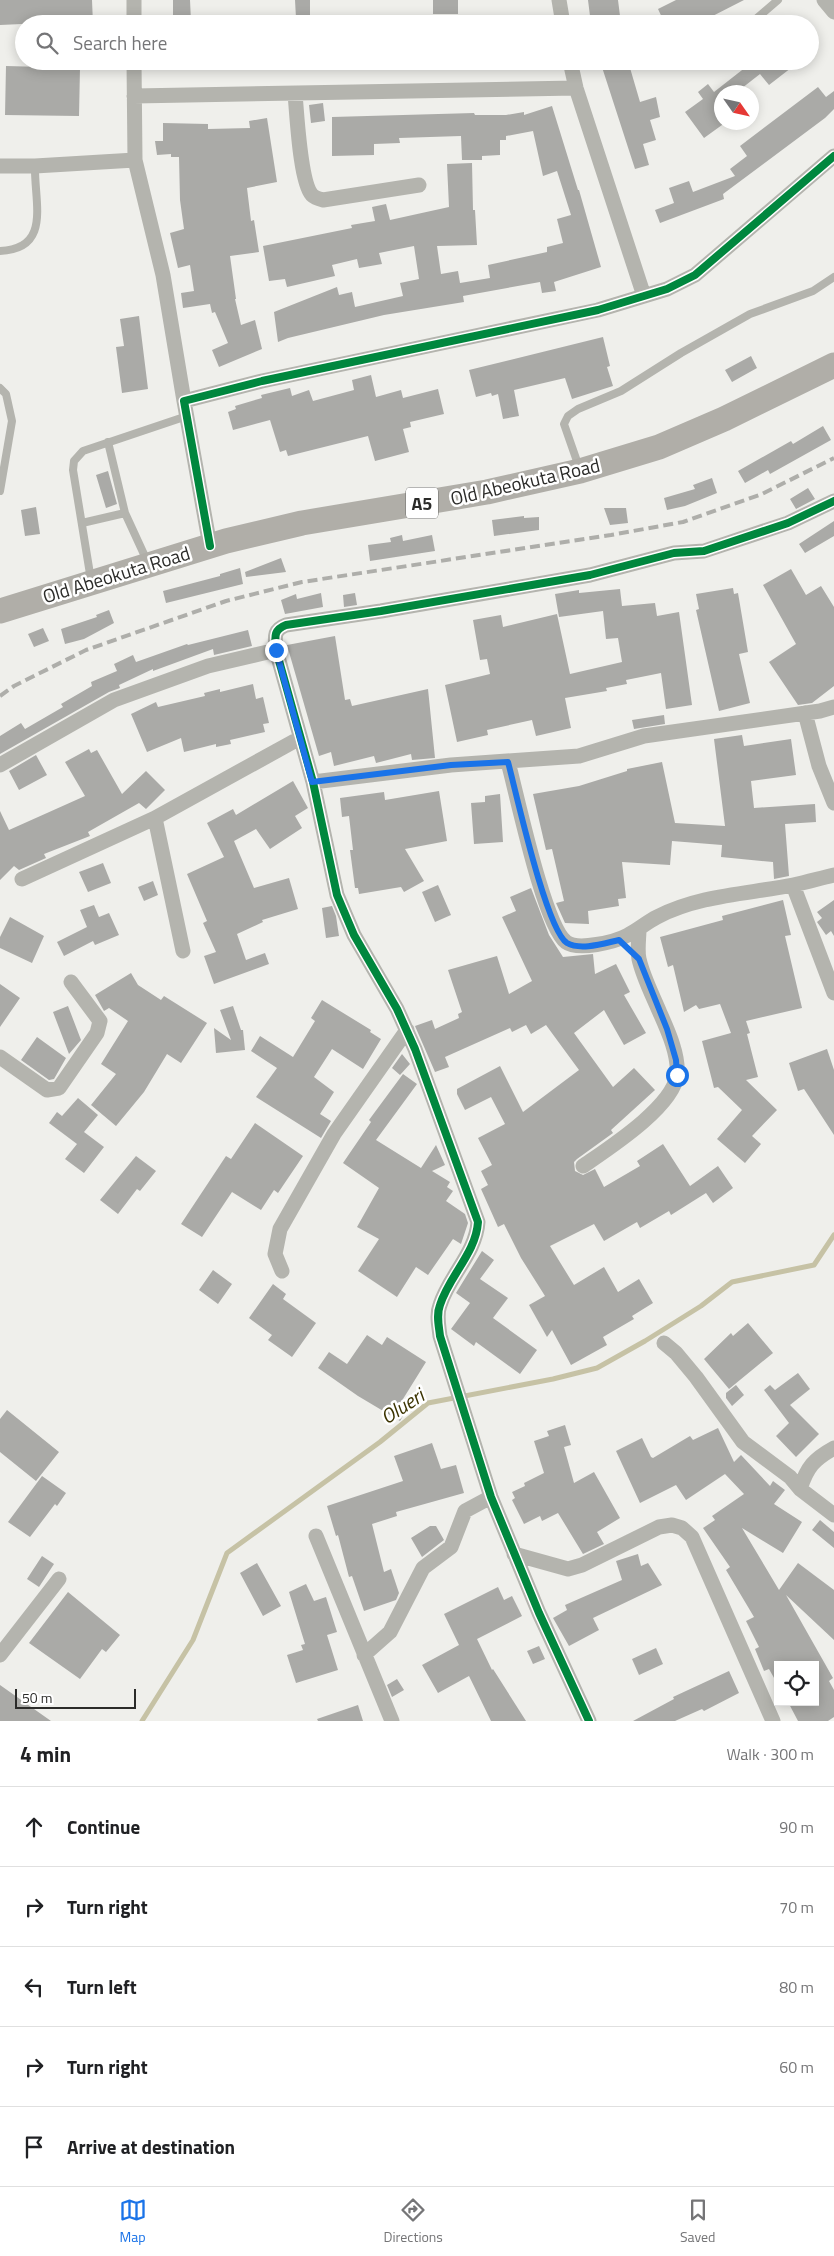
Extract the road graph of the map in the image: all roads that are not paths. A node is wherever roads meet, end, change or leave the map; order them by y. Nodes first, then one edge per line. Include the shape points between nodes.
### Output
1 (134, 0) edge
2 (559, 0) edge
3 (778, 0) edge
4 (824, 0) edge
5 (834, 12) edge
6 (134, 15) edge
7 (562, 15) edge
8 (760, 15) edge
9 (134, 70) edge
10 (572, 70) edge
11 (576, 88) junction
12 (295, 94) junction
13 (134, 96) junction
14 (834, 156) edge
15 (135, 160) junction
16 (0, 166) edge
17 (35, 166) junction
18 (419, 185) dead end
19 (0, 251) edge
20 (834, 277) edge
21 (644, 296) junction
22 (834, 365) edge
23 (0, 388) edge
24 (184, 401) junction
25 (187, 416) junction
26 (108, 442) junction
27 (580, 471) junction
28 (0, 491) edge
29 (834, 501) edge
30 (125, 513) junction
31 (82, 523) junction
32 (210, 546) junction
33 (149, 565) junction
34 (91, 582) junction
35 (0, 611) edge
36 (276, 650) junction
37 (834, 707) edge
38 (805, 713) junction
39 (300, 738) junction
40 (508, 762) junction
41 (0, 765) edge
42 (312, 782) junction
43 (834, 803) edge
44 (155, 818) junction
45 (834, 875) edge
46 (22, 879) dead end
47 (792, 885) junction
48 (639, 929) junction
49 (619, 940) junction
50 (183, 951) dead end
51 (639, 959) junction
52 (71, 982) dead end
53 (834, 993) edge
54 (406, 1030) junction
55 (0, 1057) edge
56 (583, 1166) dead end
57 (282, 1271) dead end
58 (664, 1343) dead end
59 (834, 1448) edge
60 (800, 1489) junction
61 (492, 1497) junction
62 (834, 1515) edge
63 (316, 1536) dead end
64 (514, 1554) junction
65 (58, 1579) dead end
66 (0, 1655) edge
67 (364, 1655) junction
68 (392, 1721) edge
69 (588, 1721) edge
70 (774, 1721) edge

1 - 6 street
2 - 7 street
3 - 8 lane
4 - 5 street
9 - 13 street
10 - 11 street
11 - 12 street
11 - 21 street
12 - 13 street
12 - 18 street via 302,162 311,194 316,198 323,200
13 - 15 street
14 - 21 street via 695,275
15 - 17 street
15 - 24 street via 163,275
16 - 17 street
17 - 19 lane via 38,225 32,238 21,248
20 - 27 lane via 813,291 750,314 681,352 621,391 568,416 564,424
21 - 24 street via 598,310 262,381
22 - 27 highway, Old Abeokuta Road / A5 via 724,419 659,446
23 - 28 lane via 6,394 12,421
24 - 25 street
25 - 26 lane
25 - 32 street
26 - 30 lane
26 - 31 lane via 83,451 74,460
27 - 32 highway, Old Abeokuta Road / A5 via 487,492 302,523
29 - 36 street via 779,526 704,551 674,553 590,575 286,625 275,633
30 - 31 lane
30 - 33 lane
31 - 34 lane
32 - 33 highway, Old Abeokuta Road / A5
33 - 34 highway, Old Abeokuta Road / A5
34 - 35 highway, Old Abeokuta Road / A5
36 - 39 street
36 - 41 street via 208,666 114,700
37 - 38 street
38 - 40 street via 644,736 579,756
38 - 43 street via 819,766
39 - 42 street
39 - 44 street
40 - 42 street via 451,765
40 - 49 street via 546,905 560,935 567,942 580,946
42 - 54 street via 343,912
44 - 46 street
44 - 50 street
45 - 47 street
47 - 48 street via 740,892 681,907
47 - 53 street
48 - 49 street
48 - 51 street
49 - 51 street
51 - 56 street via 667,1029 677,1075 672,1090 650,1114 626,1137
52 - 55 street via 100,1021 97,1033 59,1088 46,1090
54 - 57 street via 334,1134 280,1229 275,1254
54 - 61 street via 478,1222 476,1237 440,1304 438,1317 440,1336
58 - 60 street via 696,1377 743,1442 790,1477
59 - 60 street via 821,1455 806,1470
60 - 62 street
61 - 64 street
61 - 67 street via 465,1510 452,1547 423,1568 390,1632
63 - 67 street
64 - 69 street
64 - 70 street via 568,1569 659,1527 672,1525 682,1528 692,1537
65 - 66 street
67 - 68 street

